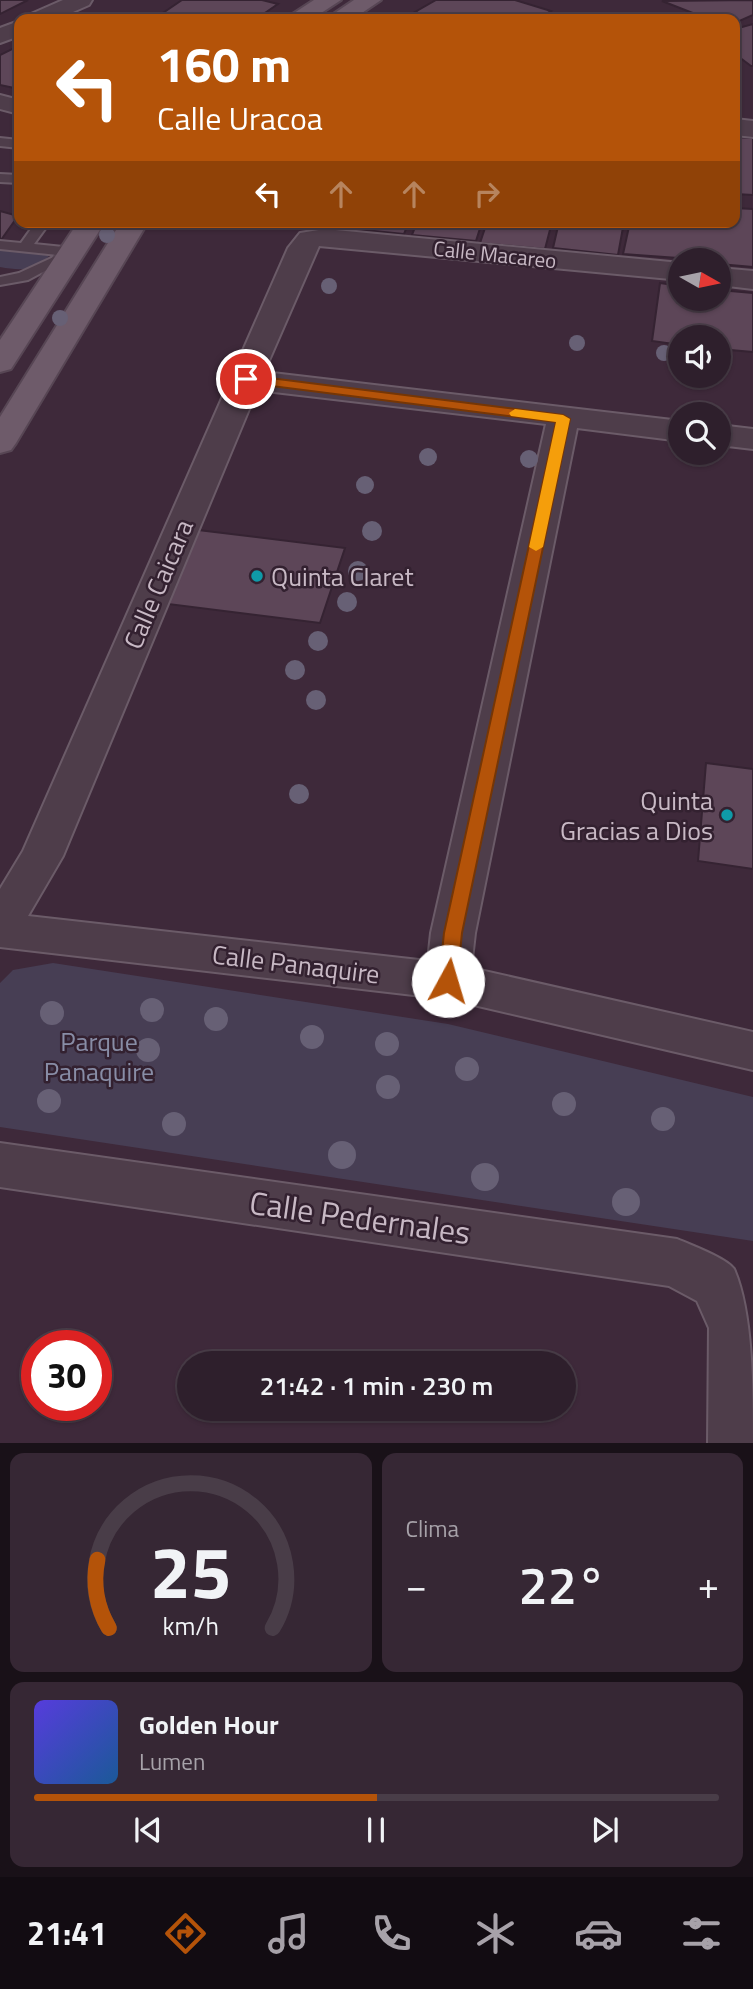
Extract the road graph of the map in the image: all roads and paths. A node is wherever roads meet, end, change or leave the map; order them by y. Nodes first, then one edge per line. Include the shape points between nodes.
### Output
1 (81, 0) edge
2 (330, 0) edge
3 (370, 0) edge
4 (50, 14) edge
5 (305, 14) edge
6 (346, 14) edge
7 (39, 228) edge
8 (88, 228) edge
9 (131, 228) edge
10 (310, 239) joint
11 (0, 244) edge
12 (25, 247) junction
13 (73, 252) junction
14 (668, 271) edge
15 (732, 278) edge
16 (753, 280) edge
17 (0, 281) edge
18 (0, 363) edge
19 (246, 379) junction
20 (563, 419) junction
21 (668, 430) edge
22 (731, 436) edge
23 (753, 439) edge
24 (0, 443) edge
25 (0, 928) edge
26 (448, 981) junction
27 (753, 1051) edge
28 (0, 1165) edge
29 (734, 1443) edge

1 - 4 street
2 - 5 main road
3 - 6 main road
7 - 12 lane
8 - 13 main road
9 - 24 main road
10 - 14 street, Calle Macareo
10 - 19 street, Calle Caicara via 302,248
11 - 12 lane
12 - 13 lane
13 - 17 lane via 32,274
13 - 18 main road
15 - 16 street
19 - 20 street
19 - 25 street, Calle Caicara via 42,856
20 - 21 street
20 - 26 street via 453,933
22 - 23 street
25 - 26 street, Calle Panaquire
26 - 27 street, Calle Panaquire
28 - 29 street, Calle Pedernales via 677,1264 715,1284 734,1328

